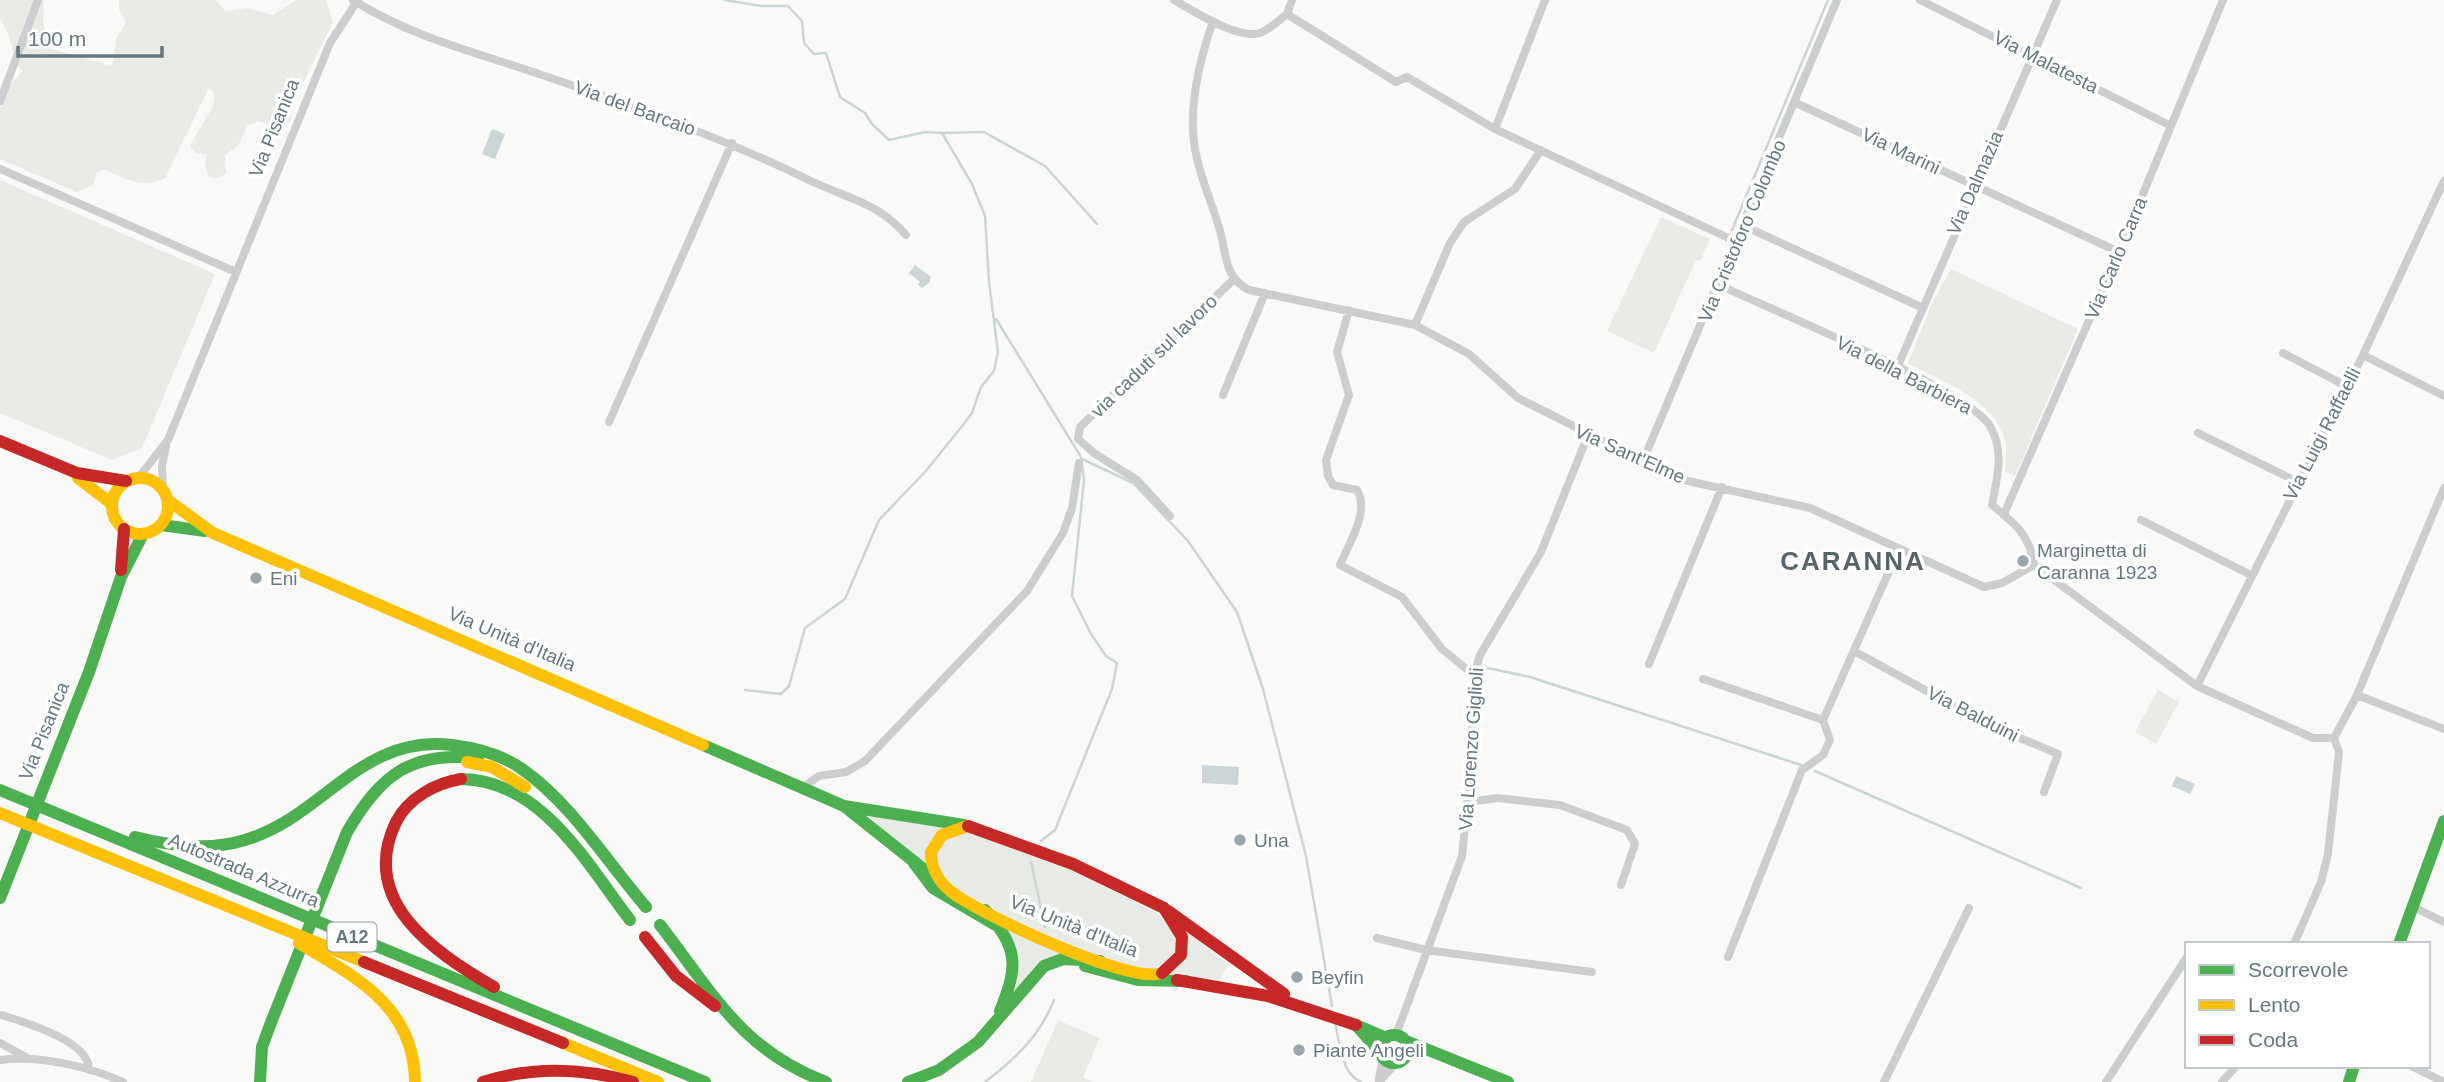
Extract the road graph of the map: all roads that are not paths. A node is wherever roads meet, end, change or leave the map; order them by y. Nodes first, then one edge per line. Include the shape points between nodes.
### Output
1 (38, 0) edge
2 (1174, 0) edge
3 (1292, 0) edge
4 (1545, 0) edge
5 (1837, 0) edge
6 (1920, 0) edge
7 (2057, 0) edge
8 (2223, 0) edge
9 (355, 1) edge
10 (1287, 14) junction
11 (1213, 21) junction
12 (2033, 55) junction
13 (0, 101) edge
14 (1796, 103) junction
15 (2172, 126) junction
16 (1495, 129) junction
17 (732, 143) junction
18 (1541, 150) junction
19 (0, 169) edge
20 (1975, 185) junction
21 (2443, 187) edge
22 (1744, 226) junction
23 (906, 235) dead end
24 (1737, 242) junction
25 (2119, 252) junction
26 (236, 272) junction
27 (1235, 282) junction
28 (1719, 285) junction
29 (1265, 293) junction
30 (1921, 307) junction
31 (1349, 310) junction
32 (1415, 325) junction
33 (2283, 353) dead end
34 (2363, 355) junction
35 (1897, 368) junction
36 (2346, 386) junction
37 (1223, 396) dead end
38 (2444, 396) edge
39 (609, 422) dead end
40 (2198, 433) dead end
41 (1588, 435) junction
42 (168, 440) junction
43 (0, 441) edge
44 (1643, 461) junction
45 (1079, 463) dead end
46 (63, 470) junction
47 (139, 477) junction
48 (126, 481) junction
49 (2298, 482) junction
50 (1722, 487) junction
51 (163, 488) junction
52 (2444, 488) edge
53 (169, 501) junction
54 (112, 505) junction
55 (2004, 514) junction
56 (1170, 516) dead end
57 (2141, 520) dead end
58 (161, 525) junction
59 (124, 529) junction
60 (213, 533) junction
61 (143, 534) junction
62 (1899, 549) junction
63 (2034, 565) junction
64 (2251, 575) junction
65 (121, 577) junction
66 (1854, 651) junction
67 (1649, 664) dead end
68 (1474, 675) junction
69 (1703, 679) dead end
70 (2197, 686) junction
71 (2357, 695) junction
72 (1823, 720) junction
73 (2444, 729) edge
74 (2334, 738) junction
75 (802, 788) junction
76 (0, 790) edge
77 (2044, 792) dead end
78 (556, 802) junction
79 (1468, 802) junction
80 (844, 806) junction
81 (0, 813) edge
82 (546, 814) junction
83 (2444, 821) edge
84 (85, 825) junction
85 (968, 826) junction
86 (914, 863) junction
87 (941, 883) junction
88 (1620, 885) dead end
89 (327, 888) junction
90 (0, 898) edge
91 (646, 907) dead end
92 (2413, 907) junction
93 (1164, 908) junction
94 (1969, 908) dead end
95 (985, 910) junction
96 (255, 916) junction
97 (631, 920) dead end
98 (2444, 922) edge
99 (660, 925) dead end
100 (1002, 928) junction
101 (645, 937) dead end
102 (1377, 938) dead end
103 (2295, 942) edge
104 (2400, 942) edge
105 (1426, 950) junction
106 (1728, 957) dead end
107 (2185, 960) edge
108 (1100, 961) junction
109 (1592, 972) dead end
110 (1149, 976) junction
111 (1186, 981) junction
112 (1293, 1000) junction
113 (2, 1015) dead end
114 (728, 1017) junction
115 (995, 1024) junction
116 (1356, 1025) junction
117 (586, 1035) junction
118 (1396, 1038) junction
119 (0, 1043) edge
120 (1382, 1055) junction
121 (32, 1059) junction
122 (1401, 1059) junction
123 (1449, 1059) junction
124 (0, 1060) edge
125 (2234, 1068) edge
126 (2415, 1068) edge
127 (89, 1070) junction
128 (123, 1082) edge
129 (262, 1082) edge
130 (415, 1082) edge
131 (483, 1082) edge
132 (633, 1082) edge
133 (658, 1082) edge
134 (705, 1082) edge
135 (826, 1082) edge
136 (908, 1082) edge
137 (1379, 1082) edge
138 (1508, 1082) edge
139 (1884, 1082) edge
140 (2106, 1082) edge
141 (2222, 1082) edge
142 (2444, 1082) edge

1 - 13 street
2 - 11 street
3 - 10 street
4 - 16 street
5 - 14 street, Via Cristoforo Colombo
6 - 12 street, Via Malatesta
7 - 12 street, Via Dalmazia
8 - 15 street, Via Carlo Carra
9 - 17 street, Via del Barcaio via 436,42
9 - 26 street, Via Pisanica via 330,43
10 - 11 street via 1262,33 1250,34
10 - 16 street via 1396,82 1407,77
11 - 27 street, via caduti sul lavoro via 1197,75 1195,151
12 - 15 street, Via Malatesta
12 - 20 street, Via Dalmazia
14 - 20 street, Via Marini
14 - 22 street, Via Cristoforo Colombo
15 - 25 street, Via Carlo Carra
16 - 18 street
17 - 23 street, Via del Barcaio via 872,205
17 - 39 street
18 - 24 street
18 - 32 street via 1515,189 1464,222 1450,243
19 - 26 street
20 - 25 street, Via Marini
20 - 30 street, Via Dalmazia
21 - 34 street, Via Luigi Raffaelli
22 - 24 street, Via Cristoforo Colombo
22 - 30 street
24 - 28 street, Via Cristoforo Colombo
25 - 55 street, Via Carlo Carra
26 - 42 street, Via Pisanica
27 - 29 street, Via Sant'Elme
27 - 56 street, via caduti sul lavoro via 1080,427 1078,439 1137,480
28 - 35 street, Via della Barbiera
28 - 44 street, Via Cristoforo Colombo
29 - 31 street, Via Sant'Elme
29 - 37 street
30 - 35 street, Via Dalmazia
31 - 32 street, Via Sant'Elme
31 - 68 street via 1336,352 1349,395 1326,460 1334,485 1357,490 1363,500 1340,565 1402,597 1443,649
32 - 41 street, Via Sant'Elme via 1469,354 1518,398
33 - 36 street
34 - 36 street, Via Luigi Raffaelli
34 - 38 street
35 - 55 street, Via della Barbiera via 1969,406 1990,426 2000,455 1992,505
36 - 49 street, Via Luigi Raffaelli
40 - 49 street
41 - 44 street, Via Sant'Elme
41 - 68 street, Via Lorenzo Giglioli via 1541,552 1494,628
42 - 47 street, Via Pisanica
42 - 51 street, Via Pisanica
43 - 46 main road
44 - 50 street, Via Sant'Elme via 1688,481
45 - 75 street via 1063,533 1027,591 865,761 846,772 828,772
46 - 48 main road
46 - 54 main road via 95,488
47 - 48 main road
47 - 51 main road
48 - 54 main road via 114,494
49 - 64 street, Via Luigi Raffaelli
50 - 62 street, Via Sant'Elme via 1810,509
50 - 67 street
51 - 53 main road
52 - 71 street
53 - 58 main road
53 - 60 main road, Via Unità d'Italia
54 - 59 main road
55 - 63 street, Via della Barbiera via 2031,543
57 - 64 street
58 - 60 main road
58 - 61 main road
59 - 61 main road
59 - 65 main road, Via Pisanica
60 - 75 main road, Via Unità d'Italia
61 - 65 main road, Via Pisanica
62 - 63 street, Via Sant'Elme via 1984,587 2002,583
62 - 66 street
63 - 70 street
64 - 70 street, Via Luigi Raffaelli
65 - 90 main road, Via Pisanica via 89,672
66 - 72 street
66 - 77 street, Via Balduini via 1985,723 2058,754
68 - 79 street, Via Lorenzo Giglioli
69 - 72 street
70 - 74 street via 2313,738
71 - 73 street
71 - 74 street
72 - 106 street via 1830,740 1823,755 1802,771
74 - 103 street via 2339,752 2328,854
75 - 80 main road, Via Unità d'Italia
76 - 84 main road, Autostrada Azzurra / A12
78 - 84 main road via 530,775 508,761 469,747 428,743 373,757 272,830 234,844 179,846
78 - 89 main road via 523,776 494,762 452,756 414,762 382,782 364,803 347,832
78 - 91 main road
79 - 88 street via 1498,798 1560,805 1627,830 1635,844
79 - 105 street, Via Lorenzo Giglioli via 1462,856
80 - 85 main road, Via Unità d'Italia
80 - 86 main road, Via Unità d'Italia
81 - 96 main road, Autostrada Azzurra / A12
82 - 89 main road via 528,790 492,767 443,761 417,766 390,781 370,803
82 - 97 main road
82 - 117 main road via 496,782 471,778 435,784 413,798 397,821 387,848 386,877 397,904 432,946 474,976
83 - 92 main road
84 - 117 main road, Autostrada Azzurra / A12
85 - 87 main road via 946,830 933,844 930,860
85 - 93 main road, Via Unità d'Italia via 1073,864
86 - 87 main road, Via Unità d'Italia
86 - 100 main road via 941,894
87 - 95 main road, Via Unità d'Italia
89 - 129 main road via 262,1047
92 - 98 street
92 - 104 main road
93 - 110 main road, Via Unità d'Italia via 1182,937 1181,955 1170,969
93 - 112 main road
94 - 139 street
95 - 100 main road
95 - 108 main road, Via Unità d'Italia
96 - 130 main road via 356,978 388,1006 411,1043
96 - 133 main road, Autostrada Azzurra / A12
99 - 114 main road
100 - 115 main road via 1014,949 1015,968
101 - 114 main road via 676,976
102 - 105 street
105 - 109 street
105 - 118 street, Via Lorenzo Giglioli
107 - 140 street
108 - 110 main road, Via Unità d'Italia
108 - 115 main road via 1065,958 1051,962 1034,975
110 - 111 main road
111 - 112 main road
111 - 115 main road via 1157,983 1063,965 1038,980 1018,1007
112 - 116 main road
113 - 127 street via 49,1032 84,1054
114 - 135 main road via 772,1059
115 - 136 main road via 958,1059
116 - 118 main road
116 - 120 main road
117 - 134 main road, Autostrada Azzurra / A12
118 - 120 main road
118 - 122 main road
118 - 123 main road
119 - 121 street
120 - 122 main road
120 - 137 street
121 - 124 street
121 - 127 street
122 - 123 main road
122 - 137 street
123 - 138 main road
125 - 141 street
126 - 142 street
127 - 128 street
131 - 132 main road via 539,1071 588,1072

